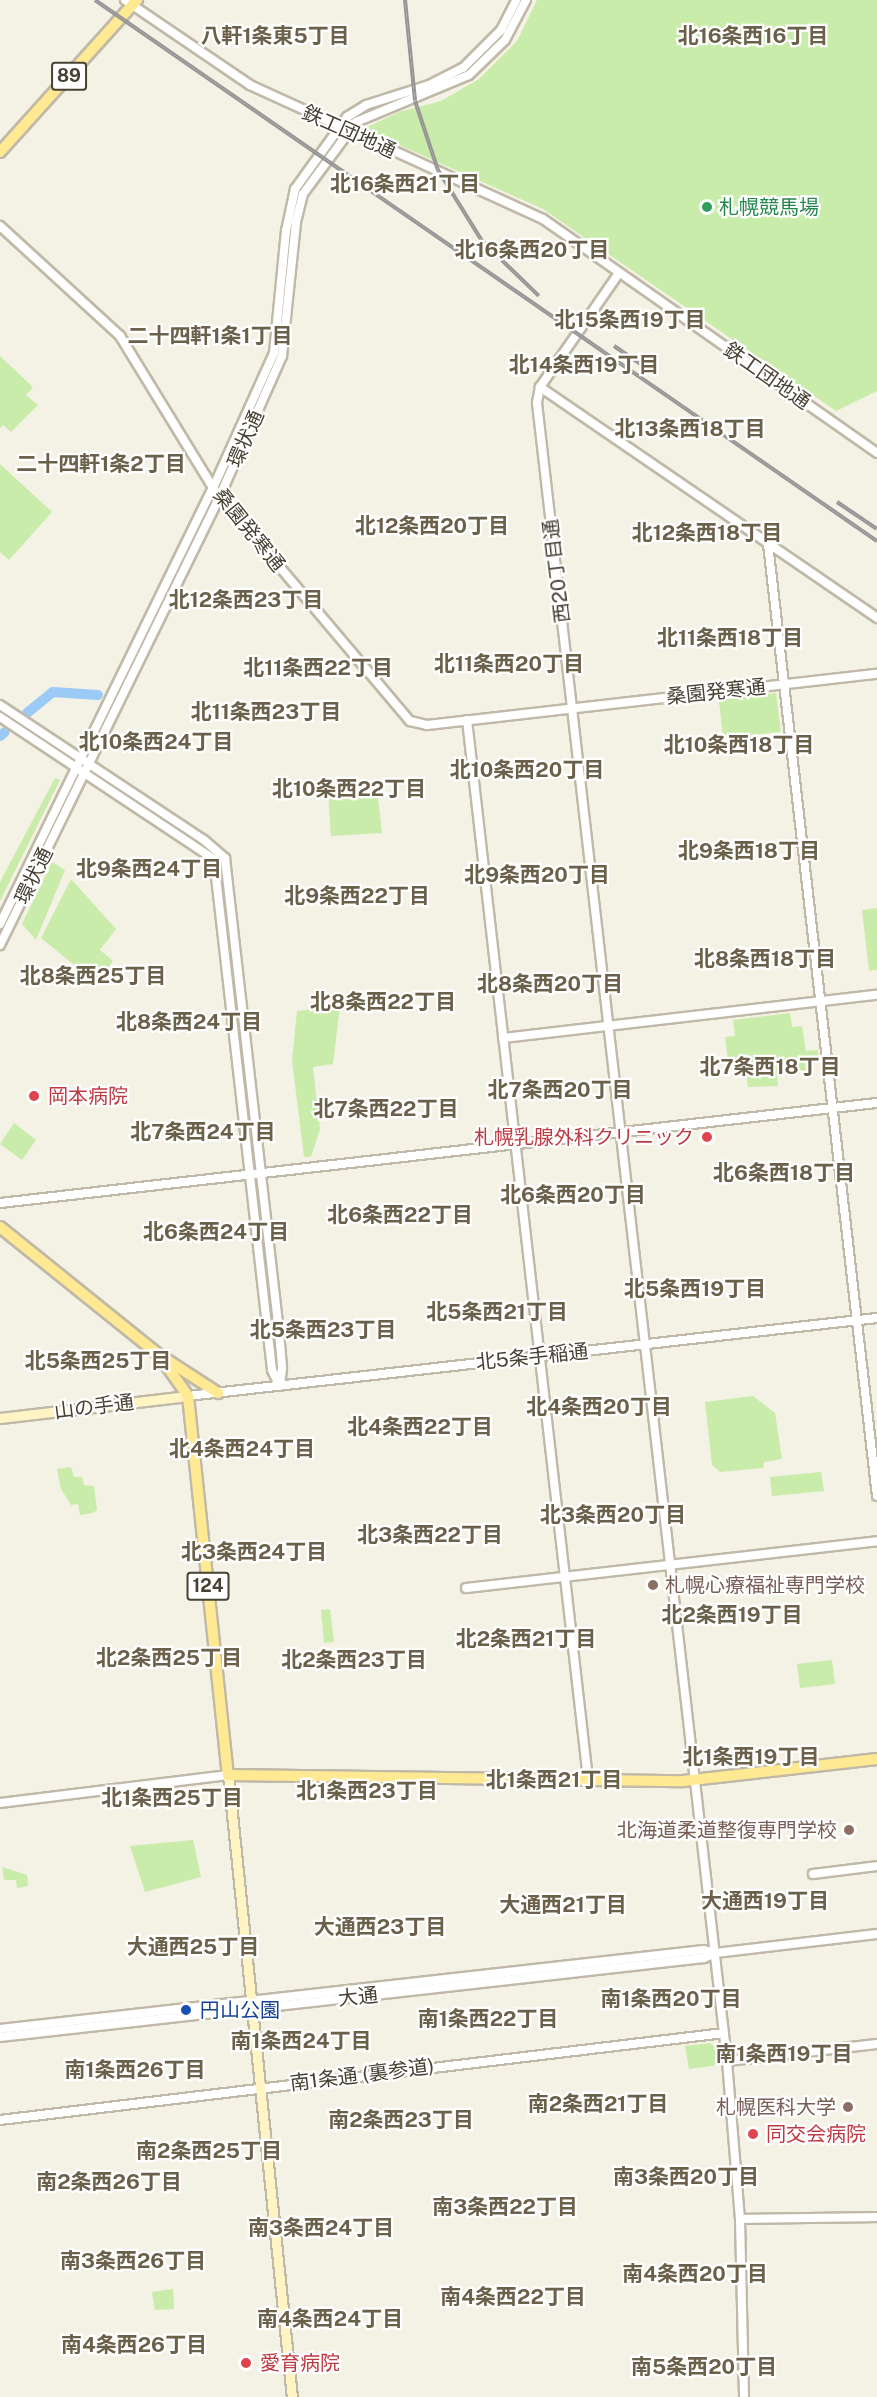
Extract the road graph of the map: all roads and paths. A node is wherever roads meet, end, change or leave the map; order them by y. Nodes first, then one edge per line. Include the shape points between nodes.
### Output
1 (516, 0) edge
2 (526, 0) edge
3 (132, 2) edge
4 (337, 127) junction
5 (346, 130) junction
6 (0, 152) edge
7 (0, 226) edge
8 (619, 273) junction
9 (540, 387) junction
10 (877, 453) edge
11 (213, 488) junction
12 (220, 496) junction
13 (768, 544) junction
14 (877, 618) edge
15 (877, 674) edge
16 (784, 684) junction
17 (0, 705) edge
18 (572, 708) junction
19 (0, 717) edge
20 (466, 720) junction
21 (81, 758) junction
22 (90, 764) junction
23 (77, 767) junction
24 (86, 774) junction
25 (0, 924) edge
26 (0, 945) edge
27 (877, 995) edge
28 (821, 1002) junction
29 (609, 1026) junction
30 (503, 1038) junction
31 (877, 1103) edge
32 (833, 1108) junction
33 (621, 1132) junction
34 (515, 1144) junction
35 (261, 1173) junction
36 (250, 1174) junction
37 (0, 1203) edge
38 (0, 1227) edge
39 (877, 1318) edge
40 (857, 1320) junction
41 (645, 1344) junction
42 (159, 1355) junction
43 (539, 1356) junction
44 (280, 1386) junction
45 (218, 1393) junction
46 (188, 1396) junction
47 (0, 1418) edge
48 (877, 1496) edge
49 (877, 1541) edge
50 (670, 1565) junction
51 (564, 1577) junction
52 (466, 1588) dead end
53 (877, 1759) edge
54 (228, 1775) junction
55 (588, 1779) junction
56 (695, 1780) junction
57 (0, 1803) edge
58 (877, 1866) edge
59 (813, 1874) dead end
60 (877, 1934) edge
61 (714, 1953) junction
62 (251, 2005) junction
63 (0, 2029) edge
64 (724, 2032) junction
65 (0, 2037) edge
66 (877, 2044) edge
67 (727, 2061) junction
68 (260, 2087) junction
69 (0, 2120) edge
70 (877, 2217) edge
71 (740, 2219) junction
72 (292, 2397) edge
73 (744, 2397) edge

1 - 4 street, 環状通 via 496,37 463,68 429,85 366,105
2 - 5 street, 環状通 via 505,40 469,75 432,93 365,116
3 - 4 street, 鉄工団地通 via 250,85
3 - 6 main road, 89
4 - 5 street, 鉄工団地通
4 - 11 street, 環状通 via 291,199 274,353
5 - 8 street, 鉄工団地通 via 528,211
5 - 12 street, 環状通 via 300,205 284,350
7 - 11 street, 桑園発寒通 via 120,336
8 - 9 street
8 - 10 street, 鉄工団地通
9 - 13 street
9 - 18 street, 西20丁目通 via 537,403
11 - 12 street, 桑園発寒通
11 - 21 street, 環状通
12 - 20 street, 桑園発寒通 via 406,718 421,725
12 - 22 street, 環状通
13 - 14 street
13 - 16 street
15 - 16 street, 桑園発寒通
16 - 18 street, 桑園発寒通
16 - 28 street
17 - 21 street
18 - 20 street, 桑園発寒通
18 - 29 street, 西20丁目通
19 - 23 street
20 - 30 street
21 - 22 street
21 - 23 street, 環状通
22 - 24 street, 環状通
22 - 35 street via 225,858
23 - 24 street
23 - 25 street, 環状通
24 - 26 street, 環状通
24 - 36 street via 214,859
27 - 28 street
28 - 29 street
28 - 32 street
29 - 30 street
29 - 33 street, 西20丁目通
30 - 34 street
31 - 32 street
32 - 33 street
32 - 40 street
33 - 34 street
33 - 41 street, 西20丁目通
34 - 35 street
34 - 43 street
35 - 36 street
35 - 44 street via 282,1368
36 - 37 street
36 - 44 street via 272,1370
38 - 42 main road, 124
39 - 40 street, 北5条手稲通
40 - 41 street, 北5条手稲通
40 - 48 street
41 - 43 street, 北5条手稲通
41 - 50 street, 西20丁目通
42 - 45 main road
42 - 46 main road, 124
43 - 44 street, 北5条手稲通
43 - 51 street
44 - 45 street, 北5条手稲通
45 - 46 street, 北5条手稲通
46 - 47 main road, 山の手通
46 - 54 main road, 124
49 - 50 street
50 - 51 street
50 - 56 street, 西20丁目通
51 - 52 street
51 - 55 street
53 - 56 main road
54 - 55 main road
54 - 57 street
54 - 62 main road
55 - 56 main road
56 - 61 street, 西20丁目通
58 - 59 street
60 - 61 street, 大通
61 - 62 street, 大通 via 705,1958
61 - 64 street, 西20丁目通
62 - 63 street, 大通
62 - 65 street, 大通
62 - 68 main road
64 - 67 street, 西20丁目通
64 - 68 street, 南1条通 (裏参道)
66 - 67 street
67 - 71 street, 西20丁目通
68 - 69 street, 南1条通 (裏参道)
68 - 72 main road
70 - 71 street
71 - 73 street, 西20丁目通

